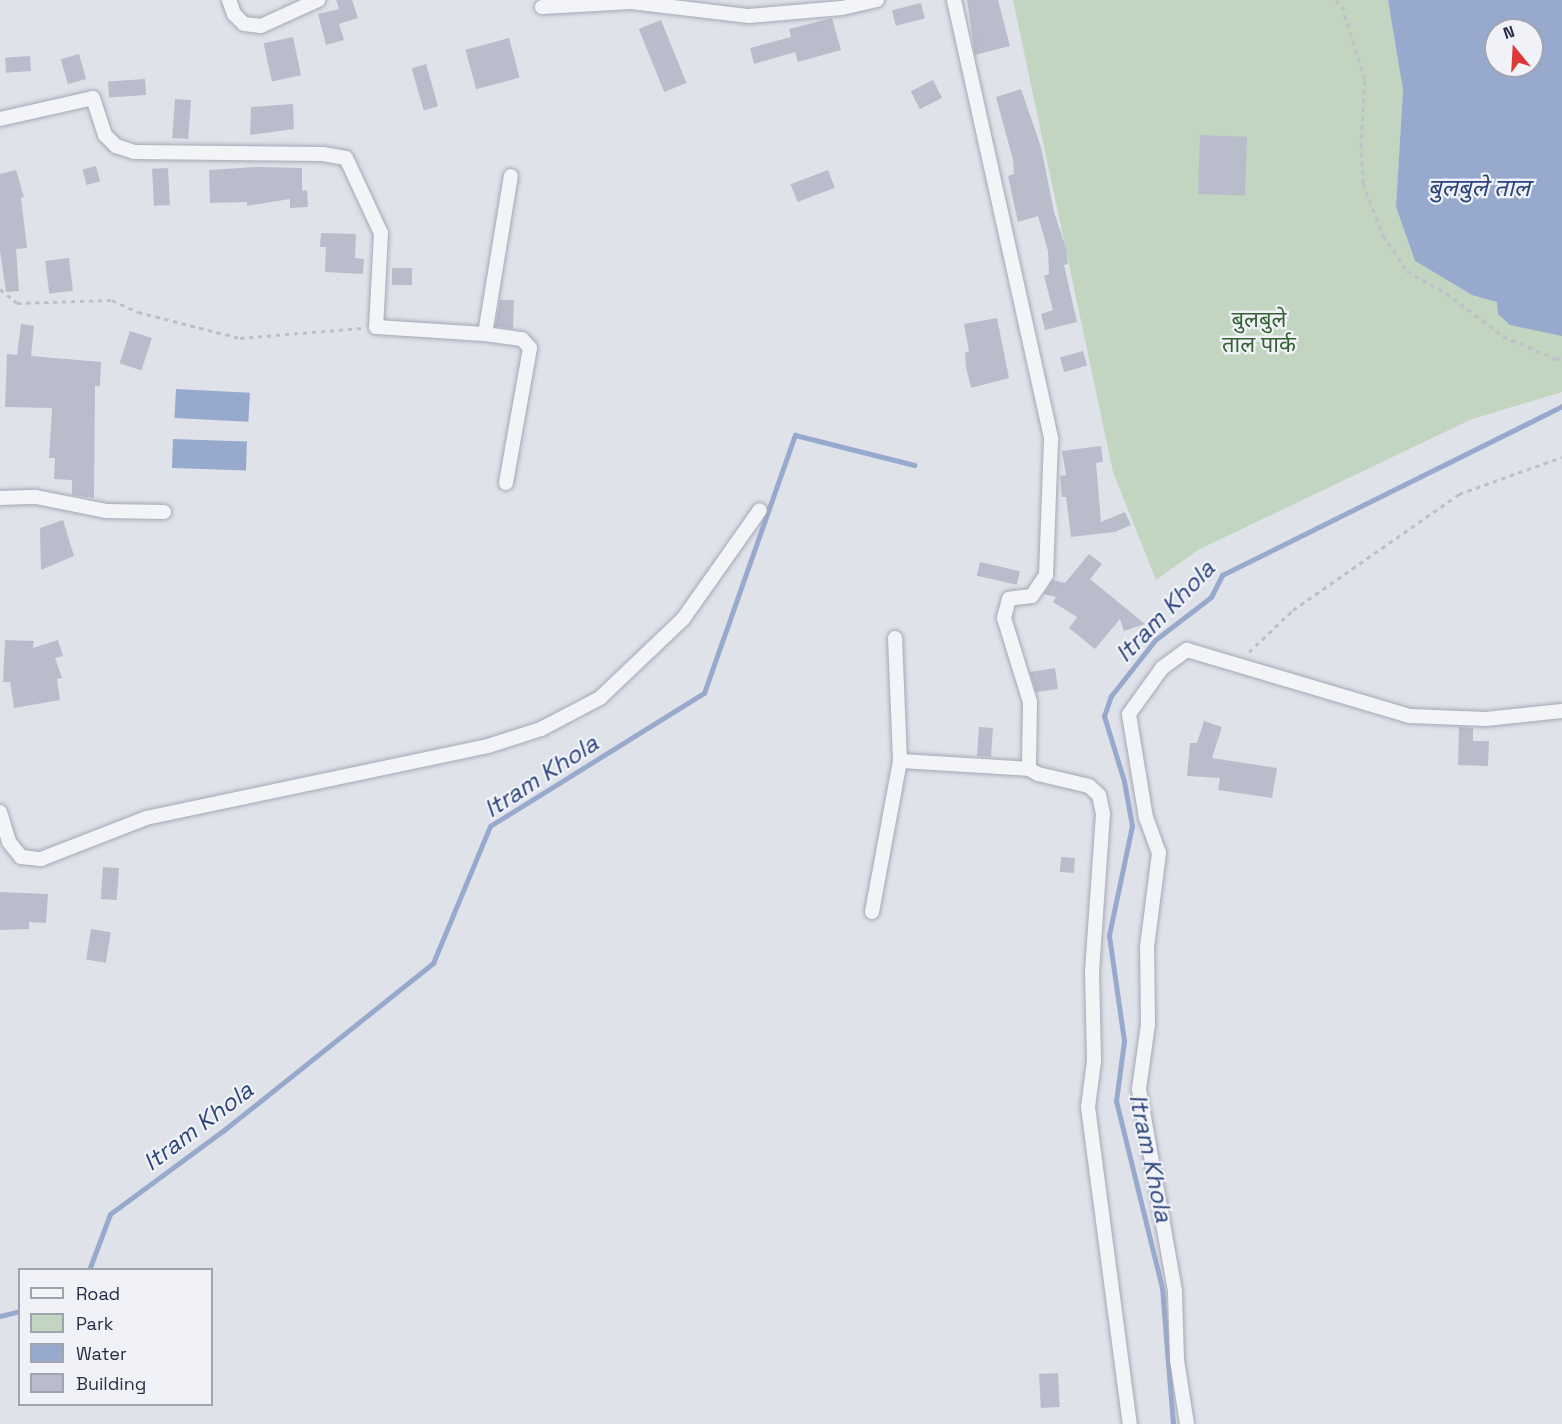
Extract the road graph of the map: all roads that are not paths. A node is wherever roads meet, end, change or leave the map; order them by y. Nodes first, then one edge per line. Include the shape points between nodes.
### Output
1 (229, 0) edge
2 (318, 0) edge
3 (877, 0) edge
4 (954, 0) edge
5 (542, 7) dead end
6 (0, 118) edge
7 (511, 176) dead end
8 (484, 334) junction
9 (506, 483) dead end
10 (0, 498) edge
11 (760, 510) dead end
12 (164, 512) dead end
13 (895, 638) dead end
14 (1562, 711) edge
15 (900, 760) junction
16 (1029, 769) junction
17 (0, 812) edge
18 (872, 912) dead end
19 (1130, 1424) edge
20 (1187, 1424) edge

1 - 2 street via 234,14 244,24 261,26
3 - 5 street via 842,8 749,16 631,2
4 - 16 street via 1051,439 1046,575 1032,596 1009,599 1004,618 1030,702
6 - 8 street via 93,98 105,135 116,146 134,152 324,154 345,158 381,233 376,327
7 - 8 street
8 - 9 street via 522,339 530,348
10 - 12 street via 36,497 106,511
11 - 17 street via 683,619 600,698 542,729 488,746 146,818 41,859 21,857 9,842
13 - 15 street
14 - 20 street via 1486,719 1410,716 1187,650 1162,668 1129,714 1146,818 1159,854 1147,947 1148,1024 1139,1089 1175,1291 1177,1360
15 - 16 street
15 - 18 street
16 - 19 street via 1089,786 1099,795 1103,814 1092,971 1094,1061 1088,1107

